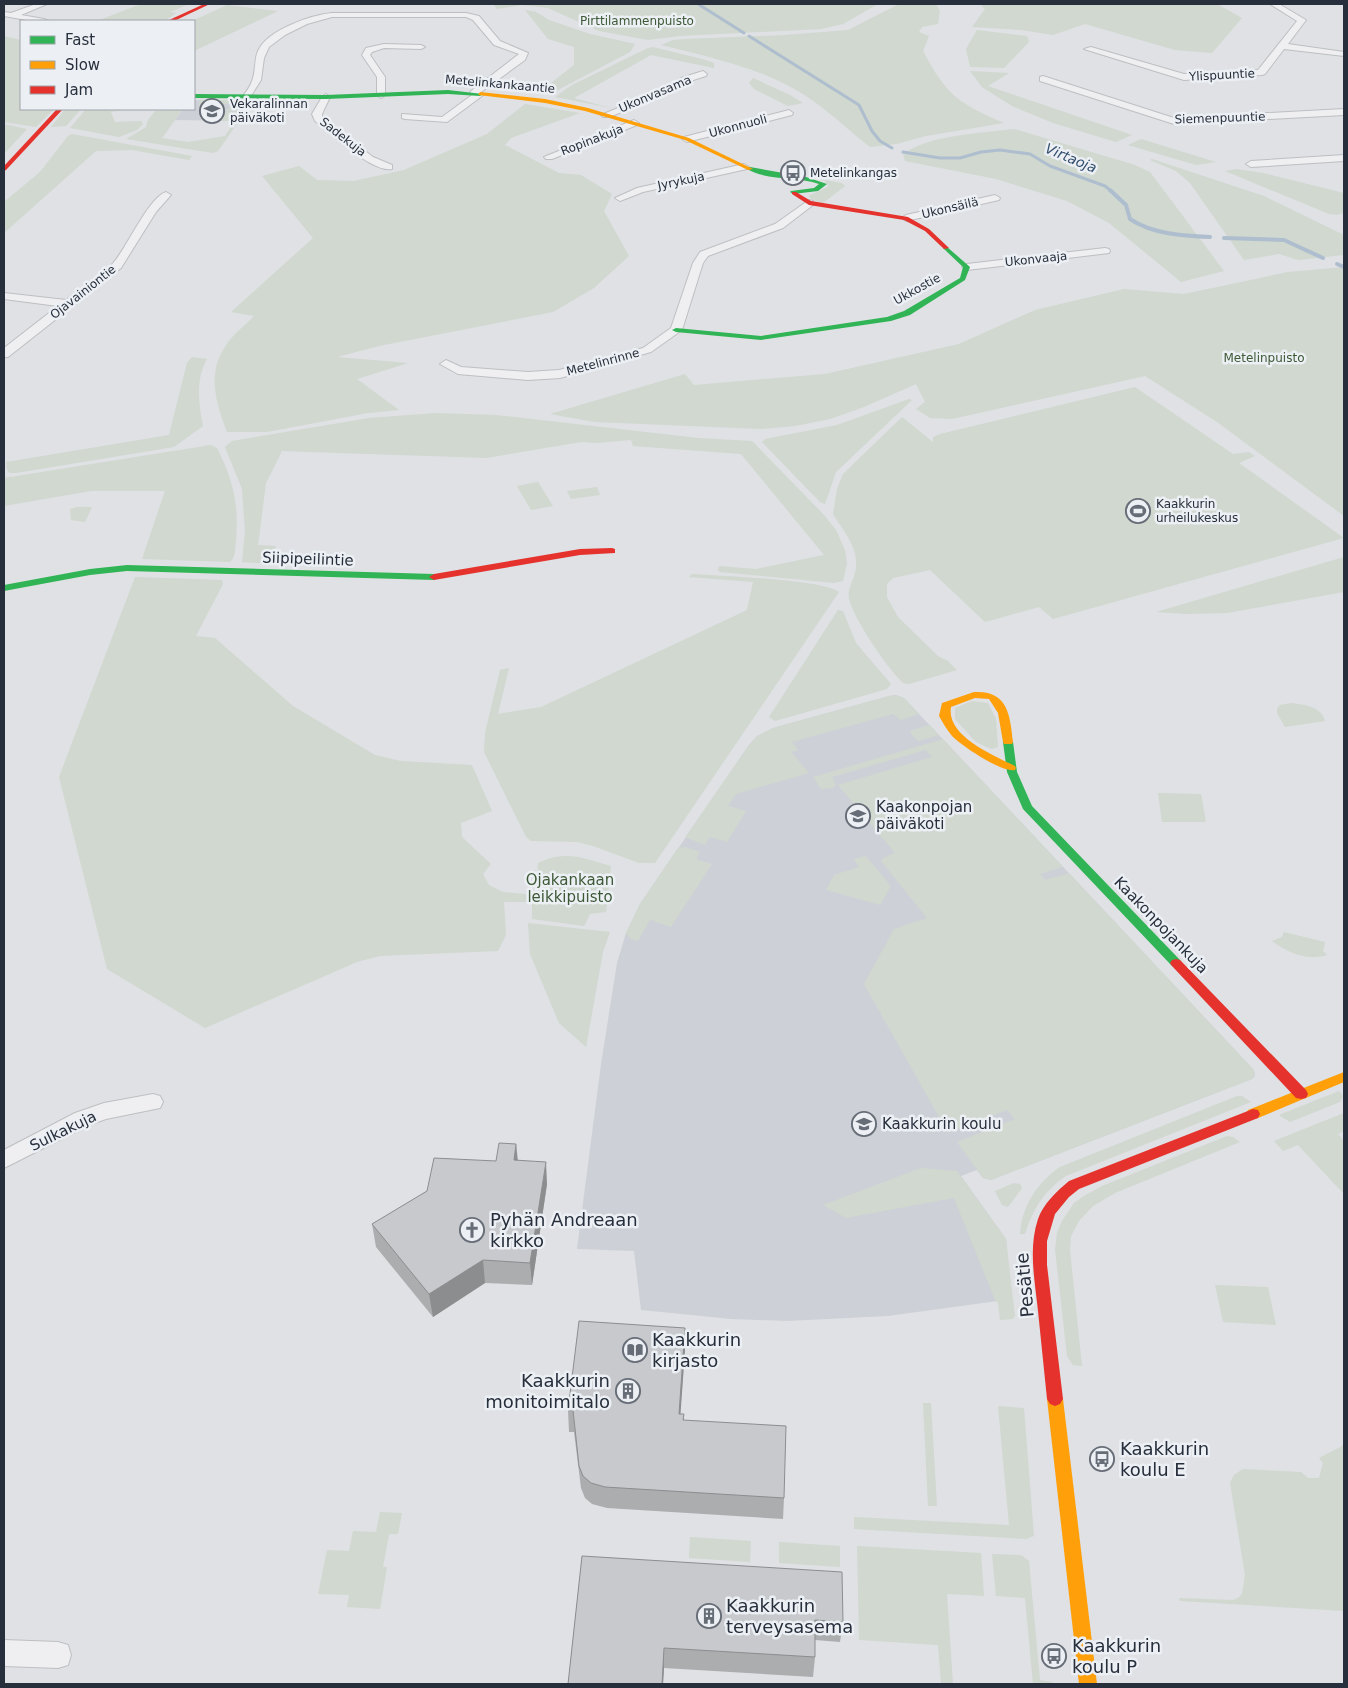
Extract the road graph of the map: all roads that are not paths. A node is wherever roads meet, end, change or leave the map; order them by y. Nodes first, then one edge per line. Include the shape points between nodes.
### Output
1 (43, 4) edge
2 (208, 4) edge
3 (1274, 4) edge
4 (7, 15) edge
5 (38, 20) edge
6 (172, 20) edge
7 (422, 46) dead end
8 (1283, 46) junction
9 (1088, 49) dead end
10 (1344, 54) edge
11 (703, 74) dead end
12 (1043, 79) dead end
13 (476, 93) junction
14 (380, 95) junction
15 (195, 96) edge
16 (246, 97) junction
17 (326, 97) junction
18 (59, 110) edge
19 (1344, 112) edge
20 (788, 113) dead end
21 (606, 115) junction
22 (405, 116) dead end
23 (444, 120) junction
24 (634, 123) junction
25 (432, 128) dead end
26 (687, 139) junction
27 (549, 157) dead end
28 (1344, 158) edge
29 (1251, 164) dead end
30 (389, 167) dead end
31 (744, 167) junction
32 (4, 169) edge
33 (762, 173) junction
34 (792, 192) junction
35 (166, 195) dead end
36 (620, 198) dead end
37 (995, 198) dead end
38 (809, 203) junction
39 (906, 218) junction
40 (1105, 251) dead end
41 (967, 266) junction
42 (4, 296) edge
43 (68, 304) junction
44 (676, 330) junction
45 (4, 354) edge
46 (446, 364) dead end
47 (612, 552) dead end
48 (4, 588) edge
49 (1011, 768) junction
50 (1344, 1076) edge
51 (1301, 1094) junction
52 (153, 1102) dead end
53 (4, 1160) edge
54 (4, 1653) edge
55 (58, 1655) dead end
56 (1088, 1684) edge

1 - 4 street
2 - 6 street
3 - 8 street, Ylispuuntie via 1302,20
4 - 5 street
7 - 14 street via 384,46 369,50 366,55 381,77
8 - 9 street, Ylispuuntie via 1262,72 1191,77
8 - 10 street
11 - 21 street, Ukonvasama
12 - 19 street, Siemenpuuntie via 1174,121
13 - 14 street, Metelinkankaantie
13 - 16 street via 522,58 524,53 497,43 476,18 466,15 332,14 312,19 267,42 262,50 258,83
13 - 21 street, Metelinkankaantie via 563,104
13 - 23 street
14 - 17 street, Metelinkankaantie
15 - 16 street, Metelinkankaantie
16 - 17 street, Metelinkankaantie
17 - 30 street, Sadekuja via 318,119 370,159
18 - 32 street
20 - 26 street, Ukonnuoli
21 - 24 street, Metelinkankaantie
22 - 23 street
23 - 25 street
24 - 26 street, Metelinkankaantie
24 - 27 street, Ropinakuja
26 - 31 street, Metelinkankaantie
28 - 29 street
31 - 33 street, Metelinkankaantie
31 - 36 street, Jyrykuja via 640,190
33 - 34 street, Metelinkankaantie
33 - 34 street, Metelinkankaantie via 813,179 824,184 816,190
34 - 38 street
35 - 43 street, Ojavainiontie via 152,210 122,260
37 - 39 street, Ukonsäilä
38 - 39 street
38 - 44 street via 779,226 713,249 702,257
39 - 41 street via 927,230
40 - 41 street, Ukonvaaja
41 - 44 street, Ukkostie via 963,279 907,313 888,319 761,338
42 - 43 street
43 - 45 street, Ojavainiontie
44 - 46 street, Metelinrinne via 647,350 560,374 528,376 458,370
47 - 48 street, Siipipeilintie via 580,552 434,577 128,568
49 - 49 street, Kaakonpojankuja via 1005,718 1000,705 991,696 979,692 962,696 946,705 943,714 946,723 965,742
49 - 51 street, Kaakonpojankuja via 1027,807
50 - 51 street, Pesätie
51 - 56 street, Pesätie via 1074,1184 1054,1203 1040,1230 1040,1265
52 - 53 street, Sulkakuja via 104,1110
54 - 55 street

